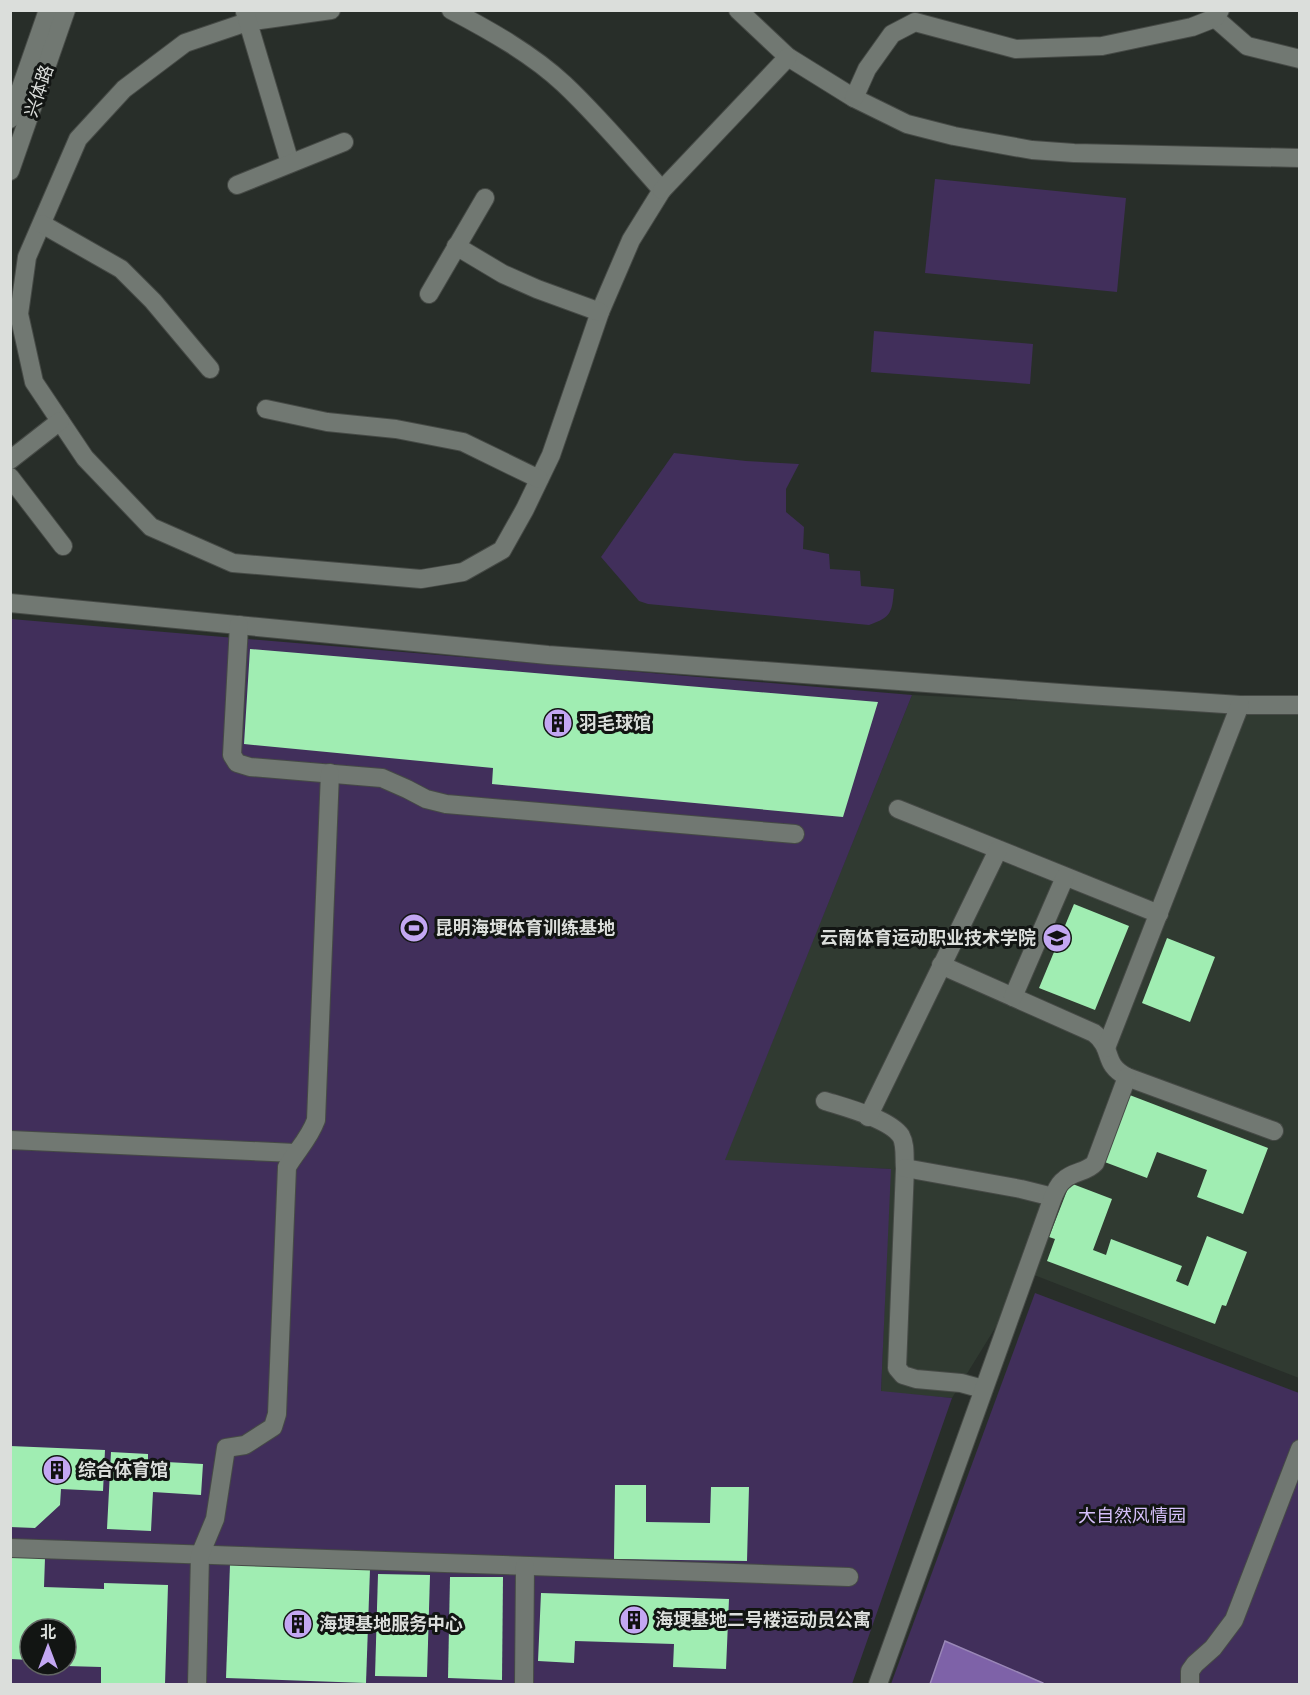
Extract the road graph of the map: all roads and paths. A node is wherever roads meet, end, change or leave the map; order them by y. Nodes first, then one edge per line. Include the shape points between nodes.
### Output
1 (48, 10) edge
2 (66, 10) edge
3 (331, 10) edge
4 (451, 10) edge
5 (738, 10) edge
6 (1217, 14) edge
7 (246, 16) edge
8 (788, 57) junction
9 (1299, 59) edge
10 (854, 98) junction
11 (10, 119) edge
12 (344, 142) dead end
13 (1299, 158) edge
14 (290, 163) junction
15 (10, 171) edge
16 (237, 184) dead end
17 (662, 190) junction
18 (485, 198) dead end
19 (42, 224) junction
20 (456, 246) junction
21 (429, 294) dead end
22 (600, 312) junction
23 (210, 369) dead end
24 (266, 409) dead end
25 (60, 421) junction
26 (10, 460) edge
27 (10, 477) edge
28 (539, 479) junction
29 (63, 546) dead end
30 (10, 603) edge
31 (239, 625) junction
32 (1240, 705) junction
33 (1299, 705) edge
34 (330, 773) junction
35 (898, 809) dead end
36 (795, 834) dead end
37 (998, 850) junction
38 (1065, 877) junction
39 (1159, 914) junction
40 (941, 964) junction
41 (1013, 997) junction
42 (1106, 1048) junction
43 (1127, 1077) junction
44 (825, 1101) dead end
45 (868, 1117) junction
46 (1274, 1131) dead end
47 (10, 1140) edge
48 (295, 1153) junction
49 (905, 1168) junction
50 (1053, 1197) junction
51 (983, 1389) junction
52 (1299, 1449) edge
53 (10, 1548) edge
54 (200, 1555) junction
55 (525, 1566) junction
56 (849, 1577) dead end
57 (197, 1684) edge
58 (524, 1684) edge
59 (878, 1684) edge
60 (1190, 1684) edge

1 - 11 street, 兴体路
2 - 15 street, 兴体路
3 - 7 street
4 - 17 street via 498,35 563,83
5 - 8 street
6 - 9 street via 1247,46
6 - 10 street via 1192,27 1102,46 1016,49 915,22 892,34 867,69
7 - 14 street
7 - 19 street via 185,43 124,89 78,139
8 - 10 street
8 - 17 street
10 - 13 street via 907,124 1032,150
12 - 14 street
14 - 16 street
17 - 22 street via 631,240
18 - 20 street
19 - 23 street via 122,269
19 - 25 street via 27,257 19,314 34,382
20 - 21 street
20 - 22 street via 503,274
22 - 28 street
24 - 28 street via 463,442
25 - 26 street
25 - 28 street via 85,458 151,527 233,563 421,579 463,572 502,550
27 - 29 street
30 - 31 street
31 - 32 street via 548,655
31 - 34 street via 232,755 237,763 250,767
32 - 33 street
32 - 39 street
34 - 36 street via 382,778 446,804
34 - 48 street via 316,1120 311,1135
35 - 37 street
37 - 38 street
37 - 40 street
38 - 39 street
38 - 41 street
39 - 42 street
40 - 41 street
40 - 45 street
41 - 42 street via 1094,1033
42 - 43 street via 1111,1066
43 - 46 street
43 - 50 street via 1095,1162 1060,1183
44 - 45 street
45 - 49 street via 900,1134
47 - 48 street
48 - 54 street via 287,1167 277,1414 273,1427 245,1445 226,1448 215,1519
49 - 50 street
49 - 51 street via 897,1368 903,1375 916,1379
50 - 51 street
51 - 59 street
52 - 60 street via 1234,1620 1195,1664
53 - 54 street
54 - 55 street
54 - 57 street
55 - 56 street
55 - 58 street

